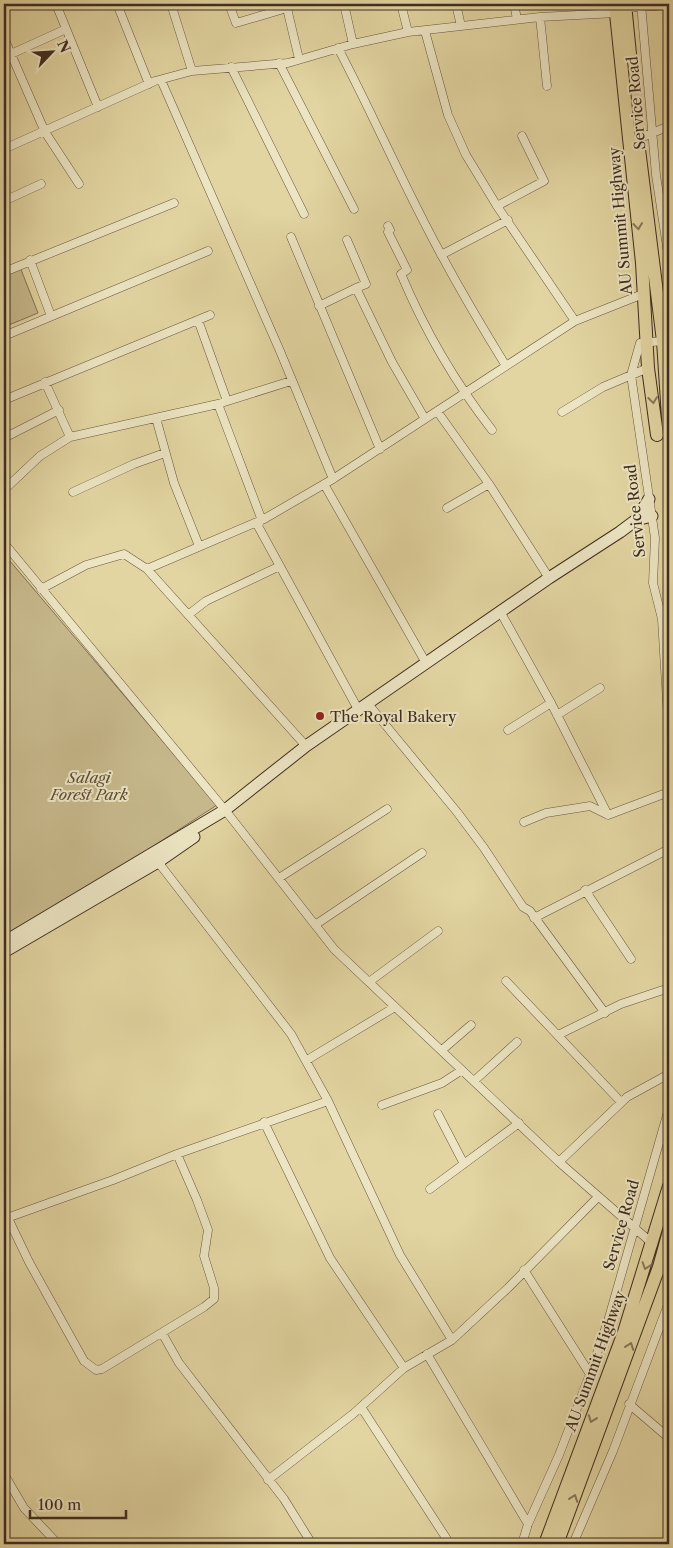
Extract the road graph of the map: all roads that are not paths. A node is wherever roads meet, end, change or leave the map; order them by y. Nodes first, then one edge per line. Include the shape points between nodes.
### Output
1 (56, 4) edge
2 (118, 4) edge
3 (171, 4) edge
4 (230, 4) edge
5 (344, 4) edge
6 (401, 4) edge
7 (456, 4) edge
8 (514, 4) edge
9 (641, 5) edge
10 (669, 5) edge
11 (286, 6) edge
12 (621, 7) edge
13 (540, 17) junction
14 (517, 19) junction
15 (461, 26) junction
16 (66, 29) junction
17 (425, 31) junction
18 (408, 32) junction
19 (4, 38) edge
20 (352, 44) junction
21 (338, 48) junction
22 (11, 54) junction
23 (299, 59) junction
24 (279, 63) junction
25 (231, 68) junction
26 (192, 71) junction
27 (160, 80) junction
28 (149, 84) junction
29 (547, 86) dead end
30 (98, 107) junction
31 (669, 126) edge
32 (45, 132) junction
33 (654, 132) junction
34 (522, 136) dead end
35 (638, 138) junction
36 (4, 149) edge
37 (41, 184) dead end
38 (80, 184) dead end
39 (4, 201) edge
40 (174, 203) dead end
41 (497, 206) junction
42 (354, 209) dead end
43 (304, 214) dead end
44 (508, 220) junction
45 (388, 226) dead end
46 (291, 237) dead end
47 (347, 240) dead end
48 (208, 251) dead end
49 (442, 255) junction
50 (30, 260) junction
51 (669, 260) edge
52 (4, 272) edge
53 (356, 288) junction
54 (643, 294) junction
55 (319, 306) junction
56 (210, 315) dead end
57 (51, 316) junction
58 (198, 320) junction
59 (575, 321) junction
60 (4, 336) edge
61 (646, 343) junction
62 (666, 344) edge
63 (506, 366) junction
64 (648, 368) junction
65 (631, 375) junction
66 (291, 381) junction
67 (45, 382) junction
68 (466, 393) junction
69 (4, 400) edge
70 (228, 402) junction
71 (218, 404) junction
72 (59, 410) junction
73 (437, 411) junction
74 (562, 412) dead end
75 (156, 418) junction
76 (425, 419) junction
77 (492, 430) dead end
78 (661, 430) edge
79 (70, 437) junction
80 (4, 438) edge
81 (380, 449) junction
82 (166, 453) junction
83 (333, 479) junction
84 (324, 484) junction
85 (489, 484) junction
86 (4, 490) edge
87 (73, 492) dead end
88 (649, 499) junction
89 (446, 508) dead end
90 (652, 516) junction
91 (259, 520) junction
92 (636, 520) junction
93 (4, 543) edge
94 (199, 546) junction
95 (280, 566) junction
96 (147, 569) junction
97 (548, 578) junction
98 (41, 588) junction
99 (501, 613) junction
100 (188, 615) junction
101 (664, 662) junction
102 (426, 663) junction
103 (669, 669) edge
104 (600, 688) dead end
105 (551, 703) junction
106 (364, 708) junction
107 (557, 715) junction
108 (508, 730) dead end
109 (669, 734) edge
110 (306, 746) junction
111 (669, 792) edge
112 (387, 809) dead end
113 (225, 810) junction
114 (608, 815) junction
115 (524, 822) dead end
116 (669, 849) edge
117 (422, 853) dead end
118 (158, 862) junction
119 (279, 878) junction
120 (585, 890) junction
121 (534, 918) junction
122 (315, 925) junction
123 (438, 930) dead end
124 (4, 942) edge
125 (4, 952) edge
126 (631, 959) dead end
127 (506, 981) dead end
128 (368, 982) junction
129 (669, 988) edge
130 (395, 1007) junction
131 (604, 1013) junction
132 (471, 1024) dead end
133 (558, 1035) junction
134 (517, 1042) dead end
135 (442, 1050) junction
136 (307, 1060) junction
137 (462, 1070) junction
138 (669, 1074) edge
139 (474, 1081) junction
140 (328, 1101) junction
141 (621, 1102) junction
142 (382, 1105) dead end
143 (669, 1108) edge
144 (438, 1114) dead end
145 (264, 1122) junction
146 (520, 1123) junction
147 (177, 1154) junction
148 (559, 1162) junction
149 (464, 1164) junction
150 (669, 1186) edge
151 (430, 1189) dead end
152 (598, 1197) junction
153 (4, 1210) edge
154 (6, 1219) edge
155 (635, 1230) junction
156 (669, 1232) edge
157 (653, 1244) junction
158 (524, 1270) junction
159 (664, 1270) edge
160 (669, 1302) edge
161 (162, 1333) junction
162 (452, 1340) junction
163 (427, 1354) junction
164 (404, 1368) junction
165 (590, 1374) junction
166 (629, 1404) junction
167 (361, 1407) junction
168 (669, 1438) edge
169 (4, 1474) edge
170 (268, 1480) junction
171 (528, 1524) junction
172 (58, 1544) edge
173 (312, 1544) edge
174 (450, 1544) edge
175 (522, 1544) edge
176 (545, 1544) edge
177 (557, 1544) edge
178 (573, 1544) edge

1 - 16 street
2 - 28 street
3 - 26 street
4 - 11 street via 236,23
5 - 20 street
6 - 18 street
7 - 15 street
8 - 14 street
9 - 10 street
9 - 12 street
9 - 33 street, Service Road
11 - 23 street
12 - 13 street
12 - 35 main road, AU Summit Highway
12 -> 54 main road, AU Summit Highway
13 - 14 street
13 - 29 street
14 - 15 street
15 - 17 street
16 - 22 street
16 - 30 street
17 - 18 street
17 - 41 street via 448,115 466,155
18 - 20 street
19 - 22 street
20 - 21 street
21 - 23 street
21 - 49 street
22 - 32 street
23 - 24 street
24 - 25 street
24 - 42 street
25 - 26 street
25 - 43 street
26 - 27 street
27 - 28 street
27 - 66 street
28 - 30 street
30 - 32 street
31 - 33 street
32 - 36 street
32 - 38 street
33 - 35 street
33 - 51 street, Service Road via 656,175
34 - 41 street via 544,180
35 - 62 main road, AU Summit Highway
37 - 39 street
40 - 50 street
41 - 44 street
44 - 49 street
44 - 59 street
45 - 68 street via 407,270 401,274 418,315
46 - 55 street
47 - 53 street via 366,284
48 - 57 street
49 - 63 street
50 - 52 street
50 - 57 street
53 - 55 street
53 - 76 street via 392,362
54 - 59 street
54 - 61 main road, AU Summit Highway
55 - 81 street
56 - 58 street
57 - 60 street
58 - 67 street
58 - 70 street
59 - 63 street
61 - 62 street
61 - 64 main road, AU Summit Highway
61 - 65 street via 640,343
62 - 78 main road, AU Summit Highway
63 - 68 street
64 - 65 street
64 -> 78 main road, AU Summit Highway
65 - 74 street via 603,387
65 - 88 street, Service Road
66 - 70 street
66 - 83 street
67 - 69 street
67 - 72 street
68 - 73 street
68 - 77 street
70 - 71 street
71 - 75 street
71 - 91 street via 261,518
72 - 79 street
72 - 80 street
73 - 76 street
73 - 85 street
75 - 79 street
75 - 82 street
76 - 81 street
79 - 86 street via 40,456
81 - 83 street
82 - 87 street
82 - 94 street
83 - 84 street
84 - 91 street
84 - 102 street
85 - 89 street
85 - 97 street
88 - 90 street, Service Road
88 - 92 street
90 - 92 street
90 - 101 street, Service Road via 655,538 653,583 662,619
91 - 94 street
91 - 95 street via 258,526
92 - 97 street
93 - 98 street
94 - 96 street
95 - 100 street via 206,601
95 - 106 street
96 - 98 street via 124,554 86,565
96 - 100 street
97 - 99 street
98 - 113 street
99 - 102 street
99 - 105 street
100 - 110 street
101 - 103 street
101 - 109 street, Service Road
102 - 106 street
104 - 107 street
105 - 107 street
105 - 108 street
106 - 110 street
106 - 121 street via 458,812 523,907
107 - 114 street
110 - 113 street
111 - 114 street
112 - 119 street
113 - 118 street via 220,819
113 - 119 street
113 - 124 street
114 - 115 street via 590,806 546,813
116 - 120 street
117 - 122 street
118 - 125 street
118 - 136 street via 292,1034
119 - 122 street
120 - 121 street
120 - 126 street
121 - 131 street
122 - 128 street
123 - 128 street
127 - 133 street
128 - 130 street
129 - 131 street
130 - 135 street
130 - 136 street
131 - 133 street
132 - 135 street
133 - 141 street
134 - 139 street
135 - 137 street
136 - 140 street
137 - 139 street
137 - 142 street via 442,1083
138 - 141 street
139 - 146 street
140 - 145 street
140 - 162 street via 400,1255
141 - 148 street
143 - 155 street, Service Road
144 - 149 street
145 - 147 street
145 - 164 street via 330,1258
146 - 148 street
146 - 149 street
147 - 154 street
147 - 161 street via 205,1222 208,1238 204,1256 215,1294 211,1302
148 - 152 street
149 - 151 street
150 - 157 main road, AU Summit Highway
152 - 155 street
152 - 158 street
153 - 154 street
154 - 161 street via 90,1367 102,1369
155 - 157 street
155 - 165 street, Service Road
156 - 159 main road, AU Summit Highway
157 -> 176 main road, AU Summit Highway via 624,1332
158 - 162 street
158 - 165 street
177 -> 159 main road, AU Summit Highway
160 - 166 street
161 - 170 street via 179,1363
162 - 163 street
163 - 164 street
163 - 171 street
164 - 167 street
165 - 171 street, Service Road
166 - 168 street
166 - 178 street via 613,1451
167 - 170 street
167 - 174 street
169 - 172 street via 24,1508
170 - 173 street
171 - 175 street, Service Road

